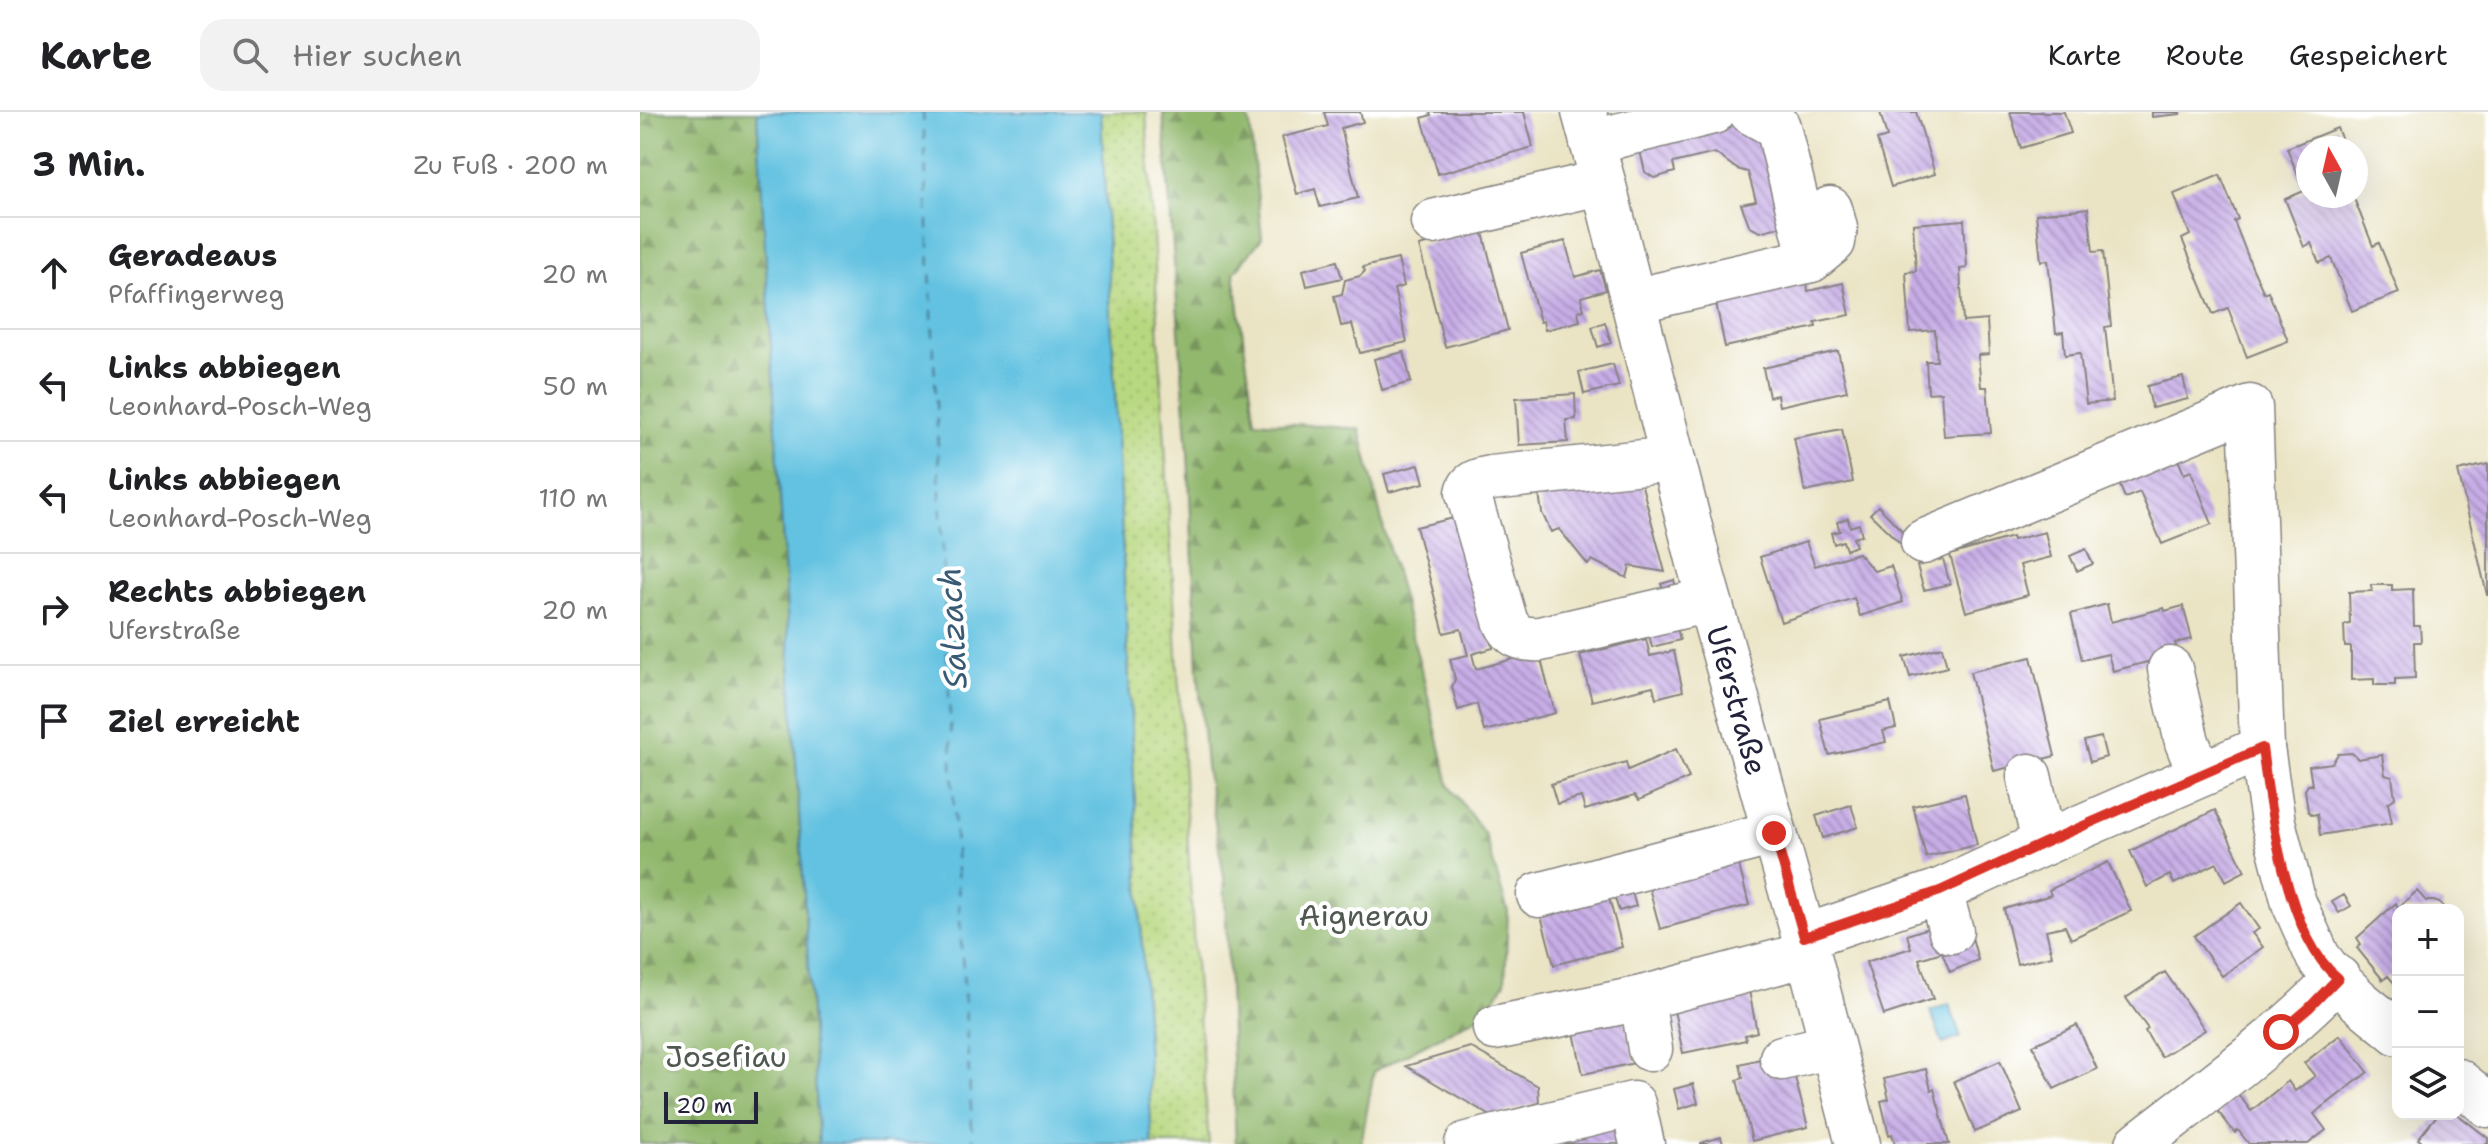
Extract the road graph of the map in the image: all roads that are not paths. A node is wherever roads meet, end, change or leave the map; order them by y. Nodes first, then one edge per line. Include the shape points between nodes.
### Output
1 (1713, 112) edge
2 (1751, 112) edge
3 (1593, 145) edge
4 (1830, 209) dead end
5 (1433, 222) dead end
6 (1811, 260) junction
7 (1633, 301) junction
8 (1672, 459) junction
9 (1923, 542) dead end
10 (1709, 600) junction
11 (2170, 669) dead end
12 (2262, 748) junction
13 (2200, 774) junction
14 (2029, 776) dead end
15 (1774, 833) junction
16 (2044, 843) junction
17 (1539, 895) dead end
18 (1808, 954) junction
19 (2338, 978) junction
20 (1760, 983) dead end
21 (1642, 998) junction
22 (1495, 1028) dead end
23 (2392, 1028) edge
24 (1832, 1046) junction
25 (1650, 1049) dead end
26 (1782, 1058) dead end
27 (2464, 1086) edge
28 (2488, 1105) edge
29 (1638, 1124) edge
30 (1521, 1137) edge
31 (1467, 1144) edge
32 (1858, 1144) edge
33 (2138, 1144) edge

1 - 3 street
2 - 6 street via 1778,127
3 - 5 street
3 - 7 street, Uferstraße
4 - 6 street via 1833,242
6 - 7 street
7 - 8 street, Uferstraße via 1631,356
8 - 10 street, Uferstraße
8 - 10 street via 1491,478 1475,482 1468,493 1505,620 1521,638 1540,639
9 - 12 street via 2020,517 2250,407
10 - 15 street, Uferstraße
11 - 13 street
12 - 13 street
12 - 19 street via 2273,822 2294,903 2318,957
13 - 16 street
14 - 16 street
15 - 17 street
15 - 18 street, Uferstraße
16 - 18 street via 1946,911
18 - 20 street
18 - 21 street
18 - 24 street, Uferstraße
19 - 23 street
19 - 33 street via 2281,1032
21 - 22 street
21 - 25 street
24 - 26 street
24 - 32 street, Uferstraße
27 - 28 street
29 - 30 street
30 - 31 street

